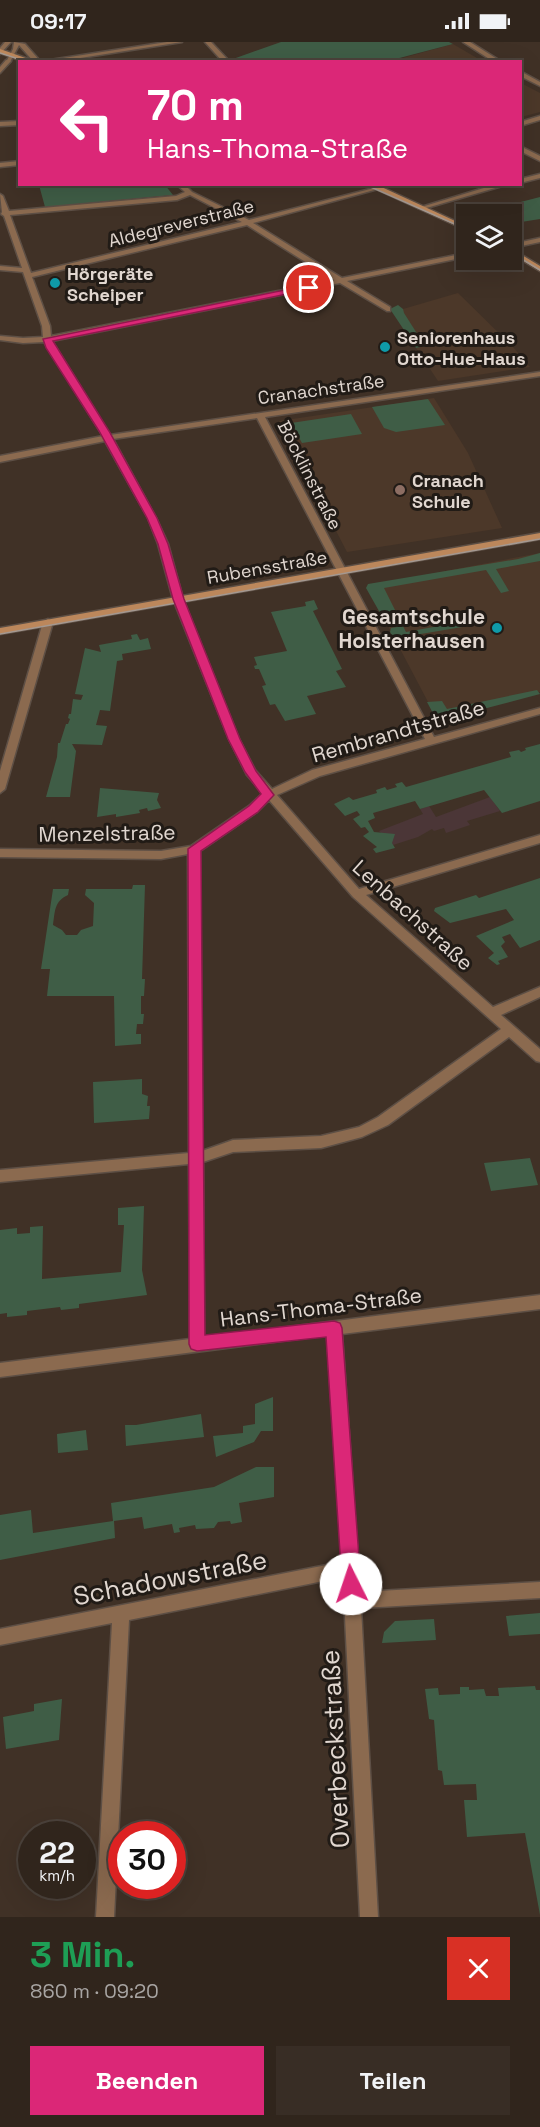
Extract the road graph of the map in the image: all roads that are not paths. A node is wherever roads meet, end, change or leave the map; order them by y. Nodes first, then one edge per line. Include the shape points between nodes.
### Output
1 (8, 42) edge
2 (17, 42) edge
3 (179, 42) edge
4 (208, 42) edge
5 (466, 42) edge
6 (0, 51) edge
7 (12, 55) junction
8 (0, 59) edge
9 (26, 60) edge
10 (36, 60) edge
11 (54, 60) edge
12 (225, 60) edge
13 (497, 60) edge
14 (8, 61) junction
15 (18, 64) edge
16 (0, 71) edge
17 (522, 75) edge
18 (540, 84) edge
19 (540, 118) edge
20 (18, 123) edge
21 (522, 123) edge
22 (0, 124) edge
23 (522, 149) edge
24 (540, 159) edge
25 (18, 163) edge
26 (0, 165) edge
27 (540, 176) edge
28 (522, 180) edge
29 (181, 186) edge
30 (372, 186) edge
31 (499, 186) edge
32 (376, 188) junction
33 (190, 193) junction
34 (0, 196) edge
35 (421, 208) junction
36 (4, 214) junction
37 (246, 222) junction
38 (456, 224) edge
39 (540, 240) edge
40 (522, 244) edge
41 (456, 257) edge
42 (522, 257) edge
43 (0, 268) edge
44 (540, 269) edge
45 (26, 273) junction
46 (342, 281) junction
47 (387, 309) dead end
48 (0, 338) edge
49 (48, 339) junction
50 (540, 374) edge
51 (260, 415) junction
52 (108, 438) junction
53 (0, 459) edge
54 (540, 536) edge
55 (340, 571) junction
56 (178, 599) junction
57 (48, 622) junction
58 (0, 631) edge
59 (540, 711) edge
60 (431, 741) junction
61 (0, 789) edge
62 (268, 795) junction
63 (540, 839) edge
64 (194, 849) junction
65 (0, 853) edge
66 (357, 894) junction
67 (540, 992) edge
68 (492, 1013) junction
69 (509, 1030) junction
70 (540, 1057) edge
71 (197, 1158) junction
72 (0, 1176) edge
73 (540, 1302) edge
74 (334, 1328) junction
75 (197, 1344) junction
76 (0, 1370) edge
77 (350, 1568) junction
78 (540, 1590) edge
79 (353, 1600) junction
80 (121, 1614) junction
81 (0, 1637) edge
82 (105, 1917) edge
83 (369, 1917) edge

1 - 6 street
2 - 7 street
2 - 10 street
3 - 11 street
4 - 12 street
5 - 13 street
6 - 7 main road
7 - 9 main road
7 - 14 street
8 - 14 main road
14 - 15 main road
14 - 16 street
17 - 18 street
19 - 21 street
20 - 22 street
23 - 24 street
25 - 26 street
27 - 28 street
29 - 33 street
30 - 32 main road
31 - 35 street
32 - 35 main road
32 - 37 street, Aldegreverstraße
33 - 36 street via 177,198
33 - 37 street
34 - 36 street, Lenbachstraße
35 - 38 main road
36 - 45 street, Lenbachstraße
37 - 45 street, Aldegreverstraße
37 - 46 street
39 - 40 street
41 - 46 street
42 - 44 main road
43 - 45 street, Aldegreverstraße
45 - 49 street, Lenbachstraße
46 - 47 street
46 - 49 street
48 - 49 street
49 - 52 street, Lenbachstraße
50 - 51 street, Cranachstraße
51 - 52 street, Cranachstraße
51 - 55 street, Böcklinstraße
52 - 53 street, Cranachstraße
52 - 56 street, Lenbachstraße via 158,531
54 - 55 main road, Rubensstraße
55 - 56 main road, Rubensstraße
55 - 60 street, Böcklinstraße
56 - 57 main road, Rubensstraße
56 - 62 street, Lenbachstraße via 237,747
57 - 58 main road, Rubensstraße
57 - 61 street
59 - 60 street, Rembrandtstraße
60 - 62 street, Rembrandtstraße via 316,773
62 - 64 street, Menzelstraße
62 - 66 street, Lenbachstraße
63 - 66 street
64 - 65 street, Menzelstraße via 161,855
64 - 71 street
66 - 68 street, Lenbachstraße
67 - 68 street
68 - 69 street, Lenbachstraße
69 - 70 street, Lenbachstraße
69 - 71 street via 362,1132 321,1142 233,1146
71 - 72 street
71 - 75 street
73 - 74 street, Hans-Thoma-Straße
74 - 75 street, Hans-Thoma-Straße
74 - 77 street, Overbeckstraße
75 - 76 street, Hans-Thoma-Straße
77 - 79 street, Overbeckstraße
77 - 80 street, Schadowstraße
78 - 79 street
79 - 83 street, Overbeckstraße
80 - 81 street, Schadowstraße
80 - 82 street

